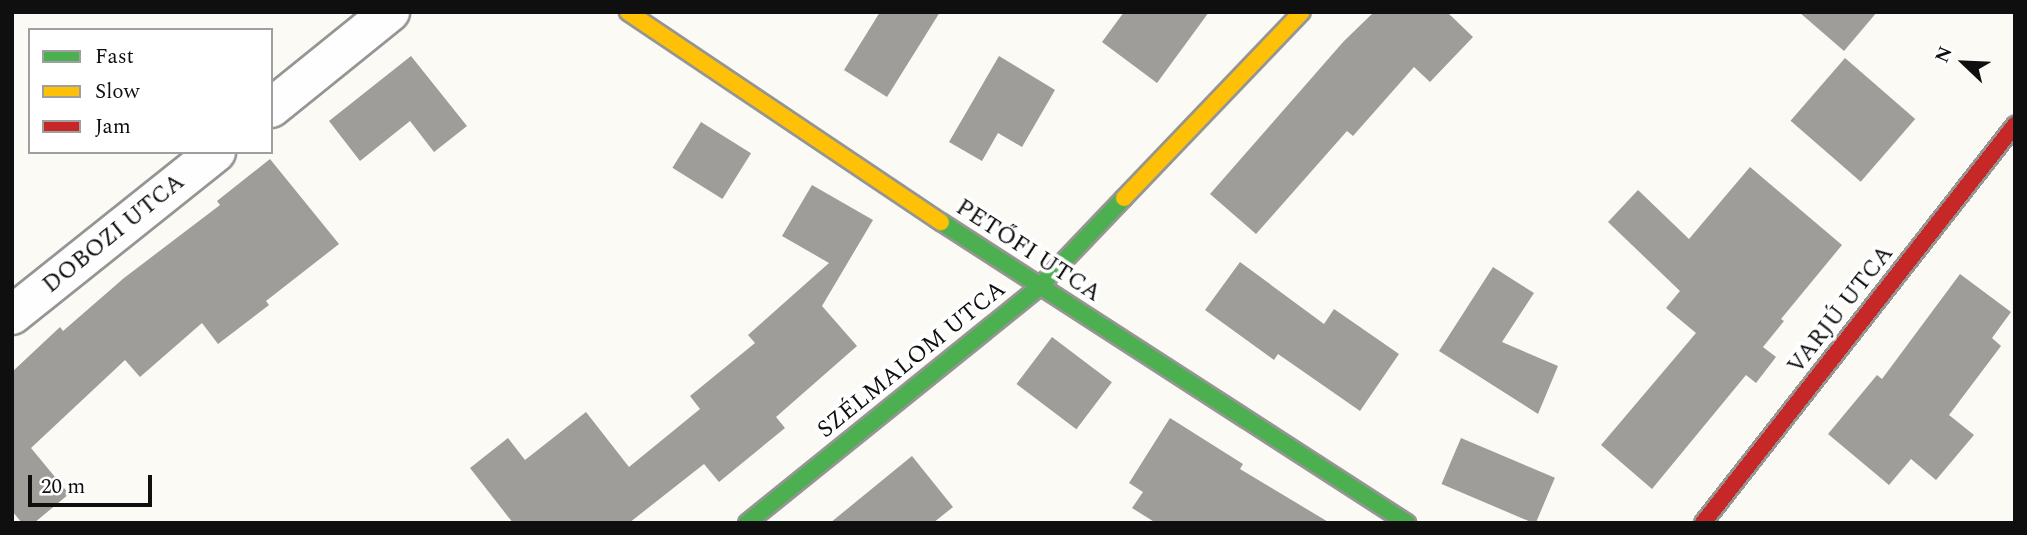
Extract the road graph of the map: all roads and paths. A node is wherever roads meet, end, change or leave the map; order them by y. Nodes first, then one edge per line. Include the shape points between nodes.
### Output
1 (390, 12) edge
2 (628, 12) edge
3 (1302, 12) edge
4 (273, 106) edge
5 (2015, 125) edge
6 (213, 154) edge
7 (1039, 287) junction
8 (12, 315) edge
9 (747, 523) edge
10 (1407, 523) edge
11 (1703, 523) edge

1 - 4 street
2 - 7 street, PETŐFI UTCA
3 - 7 street, SZÉLMALOM UTCA
5 - 11 street, VARJÚ UTCA
6 - 8 street, DOBOZI UTCA
7 - 9 street, SZÉLMALOM UTCA
7 - 10 street, PETŐFI UTCA

